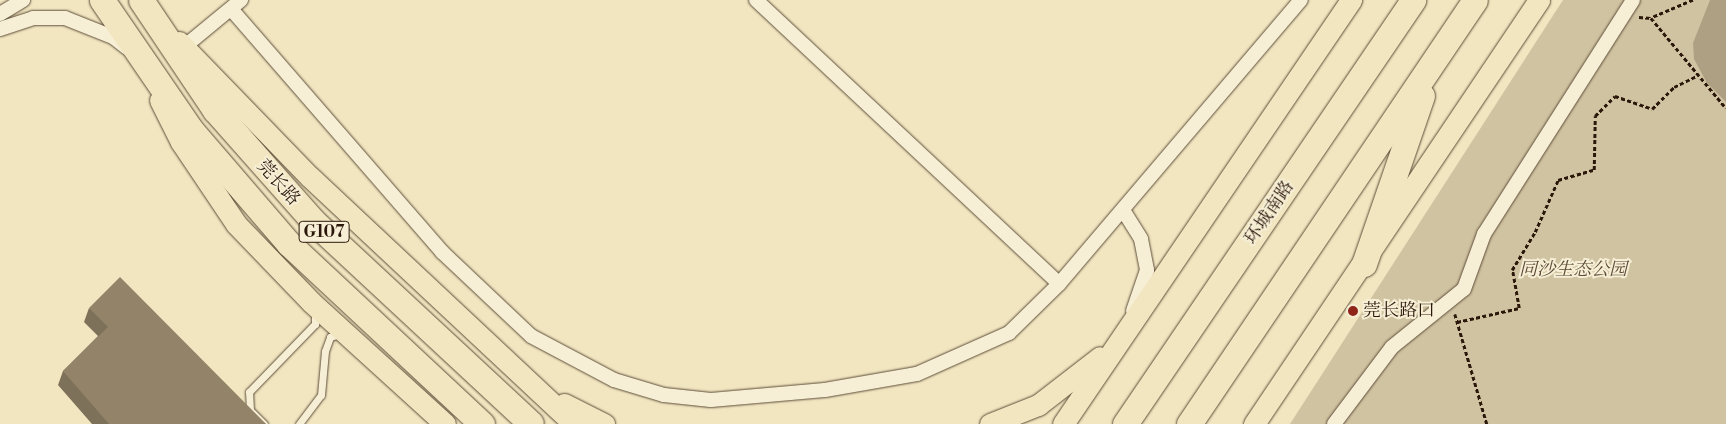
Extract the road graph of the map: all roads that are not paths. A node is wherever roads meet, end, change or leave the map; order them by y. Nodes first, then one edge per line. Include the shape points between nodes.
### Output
1 (22, 0) edge
2 (102, 0) edge
3 (756, 0) edge
4 (1301, 0) edge
5 (1350, 0) edge
6 (1413, 0) edge
7 (1475, 0) edge
8 (1539, 0) edge
9 (1633, 0) edge
10 (236, 4) edge
11 (144, 6) edge
12 (0, 14) edge
13 (0, 29) edge
14 (184, 47) junction
15 (138, 57) junction
16 (1433, 64) junction
17 (1122, 210) junction
18 (1364, 264) junction
19 (1060, 284) junction
20 (311, 302) junction
21 (1125, 336) junction
22 (350, 337) junction
23 (531, 383) junction
24 (264, 424) edge
25 (299, 424) edge
26 (445, 424) edge
27 (482, 424) edge
28 (531, 424) edge
29 (574, 424) edge
30 (604, 424) edge
31 (990, 424) edge
32 (1063, 424) edge
33 (1125, 424) edge
34 (1189, 424) edge
35 (1254, 424) edge
36 (1334, 424) edge

1 - 12 street
2 - 15 highway, 莞长路 / G107
3 - 19 street
4 - 17 street
5 - 21 main road
6 - 33 highway, 环城南路
7 - 16 highway
8 - 18 main road
9 - 36 street via 1484,234 1464,289 1392,347
10 - 14 street
10 - 19 street via 436,244 493,303 531,336 614,380 664,395 711,400 825,390 917,374 1009,334
11 - 14 main road
11 - 28 highway, 莞长路 / G107 via 215,110 314,222
13 - 15 street via 33,18 65,18 113,37
14 - 23 main road via 310,177
15 - 20 main road via 181,142 236,224
15 - 27 highway, 莞长路 / G107 via 191,130 289,244
16 - 18 highway
16 - 34 highway
17 - 19 street
17 - 21 street via 1141,239 1146,270
18 - 35 main road
20 - 22 main road
20 - 24 lane via 315,324 250,392 250,410
21 - 31 main road via 1052,395
21 - 32 main road
22 - 25 lane via 338,332 330,337 321,395
22 - 26 main road
23 - 29 main road
23 - 30 main road

